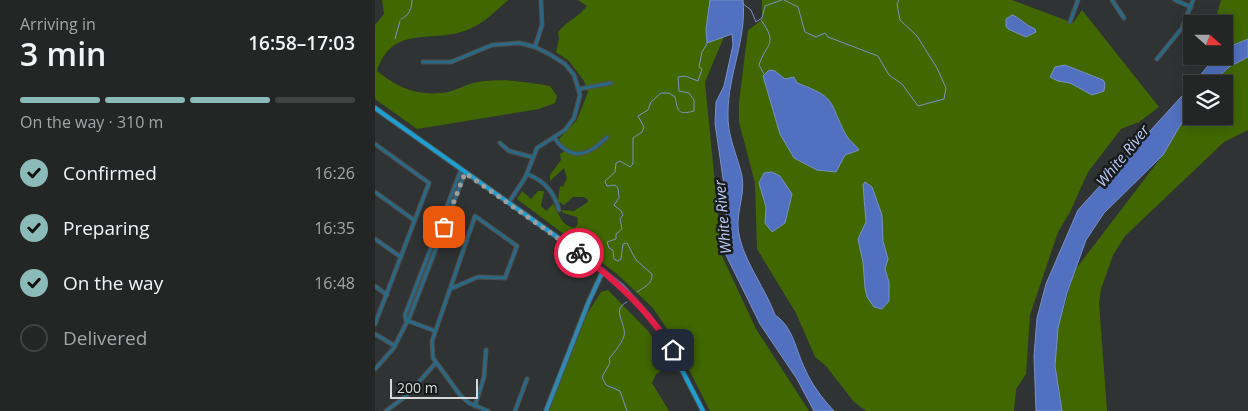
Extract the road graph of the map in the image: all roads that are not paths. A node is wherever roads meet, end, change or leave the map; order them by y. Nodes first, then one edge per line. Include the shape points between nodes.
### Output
1 (541, 0) edge
2 (1078, 0) edge
3 (1112, 0) edge
4 (1175, 0) edge
5 (1193, 0) edge
6 (1191, 7) junction
7 (1124, 18) dead end
8 (1070, 22) dead end
9 (535, 47) junction
10 (1157, 59) dead end
11 (423, 62) dead end
12 (611, 83) dead end
13 (579, 89) junction
14 (375, 108) edge
15 (555, 137) junction
16 (607, 137) dead end
17 (500, 143) dead end
18 (375, 144) edge
19 (532, 157) junction
20 (463, 171) junction
21 (527, 174) junction
22 (375, 192) edge
23 (509, 202) junction
24 (559, 210) dead end
25 (415, 220) junction
26 (375, 239) edge
27 (401, 257) junction
28 (603, 271) junction
29 (375, 286) edge
30 (450, 289) junction
31 (387, 294) junction
32 (406, 320) junction
33 (375, 324) edge
34 (435, 331) junction
35 (375, 334) edge
36 (395, 346) junction
37 (486, 350) dead end
38 (435, 364) junction
39 (375, 369) edge
40 (527, 379) dead end
41 (475, 406) junction
42 (386, 411) edge
43 (488, 411) edge
44 (515, 411) edge
45 (546, 411) edge
46 (703, 411) edge

1 - 9 street via 542,25
2 - 8 street
3 - 7 street
4 - 6 street
5 - 6 street
6 - 10 street via 1182,28
9 - 11 street via 520,43 501,44 451,62
9 - 13 street via 565,64
12 - 13 street
13 - 15 street via 579,104 574,118
14 - 20 main road
15 - 16 street via 564,149 578,154 593,150
15 - 19 street via 537,148
17 - 19 street via 509,150
18 - 25 street via 429,183
19 - 21 street
20 - 23 main road
20 - 32 street via 405,315
21 - 23 street
21 - 24 street via 548,188
22 - 25 street
23 - 28 main road
25 - 27 street
26 - 27 street
27 - 31 street
28 - 45 main road
28 - 46 main road via 637,302 659,328
29 - 31 street
30 - 30 street via 481,276 505,278 517,246 475,216
30 - 34 street
31 - 33 street
32 - 34 street
32 - 36 street
34 - 38 street via 431,350
35 - 36 street
36 - 39 street
37 - 41 street via 484,377
38 - 41 street via 459,395
38 - 42 street via 406,396
40 - 44 street
41 - 43 street

